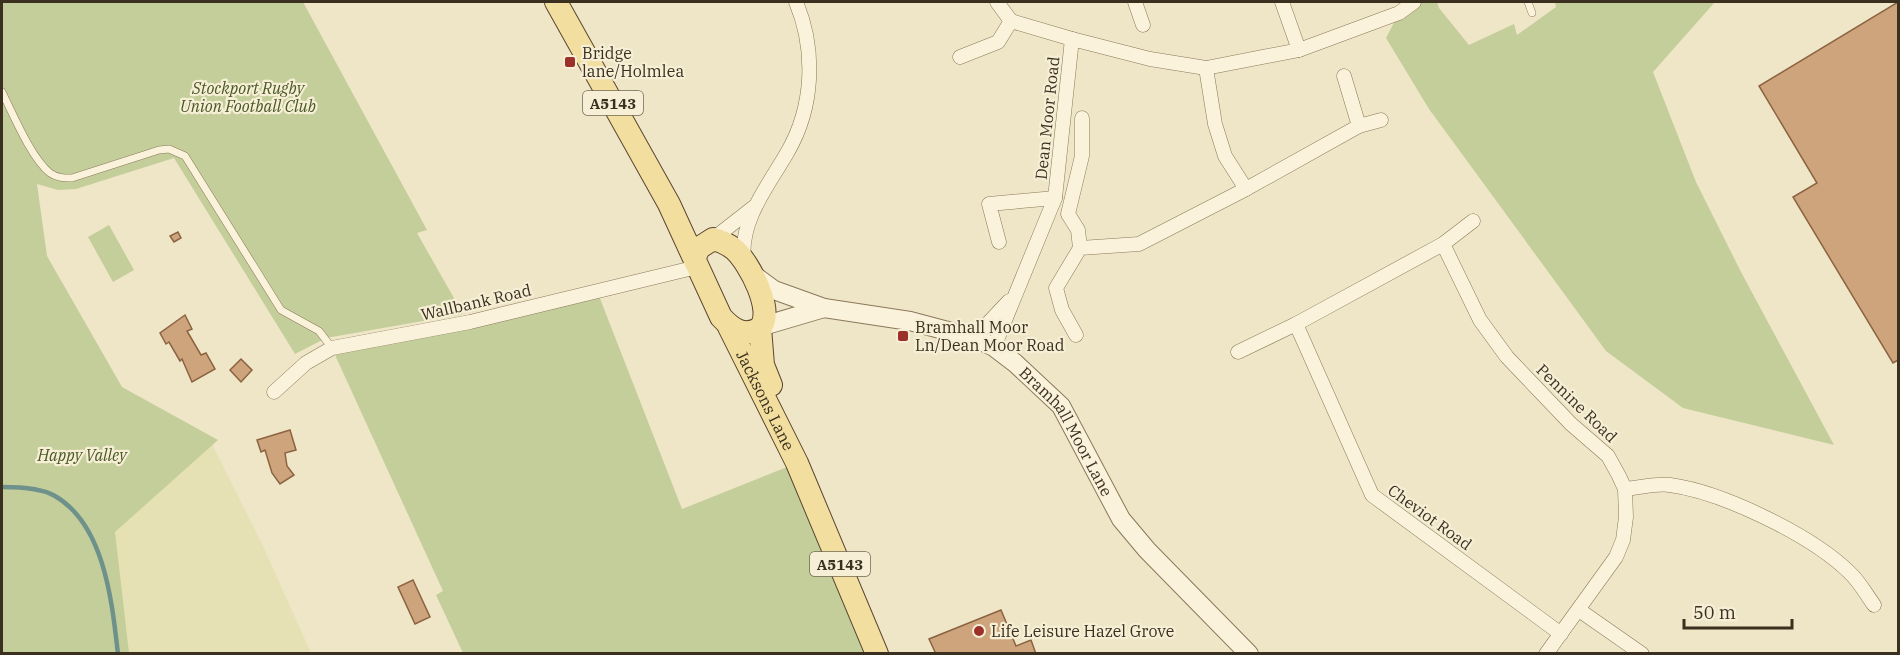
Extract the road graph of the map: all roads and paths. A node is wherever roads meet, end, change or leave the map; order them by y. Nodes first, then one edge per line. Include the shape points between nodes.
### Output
1 (556, 2) edge
2 (796, 2) edge
3 (997, 2) edge
4 (1135, 2) edge
5 (1282, 2) edge
6 (1414, 2) edge
7 (1528, 2) edge
8 (1532, 13) dead end
9 (1011, 21) junction
10 (1143, 25) dead end
11 (1072, 39) junction
12 (1299, 50) junction
13 (960, 57) dead end
14 (1206, 68) junction
15 (1344, 76) dead end
16 (2, 92) edge
17 (1082, 118) dead end
18 (1382, 120) dead end
19 (1359, 126) junction
20 (1246, 189) junction
21 (1055, 198) junction
22 (754, 207) junction
23 (1473, 220) dead end
24 (999, 242) dead end
25 (1443, 244) junction
26 (1080, 248) junction
27 (704, 251) junction
28 (747, 268) junction
29 (1013, 297) junction
30 (824, 308) junction
31 (1296, 324) junction
32 (729, 327) junction
33 (761, 327) junction
34 (1076, 334) dead end
35 (974, 338) junction
36 (994, 347) junction
37 (332, 348) junction
38 (1238, 352) dead end
39 (274, 392) dead end
40 (802, 475) junction
41 (1625, 489) junction
42 (1874, 605) dead end
43 (1579, 610) junction
44 (1561, 634) junction
45 (1246, 652) edge
46 (877, 654) edge
47 (1546, 654) edge
48 (1642, 654) edge

1 - 27 main road, A5143 via 669,204
2 - 22 street via 809,55 804,115 789,150
3 - 9 street
4 - 10 street
5 - 12 street
6 - 12 street, Dean Moor Road via 1400,13
7 - 8 lane
9 - 11 street
9 - 13 street via 998,42
11 - 14 street, Dean Moor Road via 1149,59
11 - 21 street, Dean Moor Road
12 - 14 street, Dean Moor Road
14 - 20 street via 1215,124 1225,156
15 - 19 street
16 - 37 lane via 40,161 61,178 72,178 159,150 169,149 185,156 281,310 319,331
17 - 26 street via 1082,156 1068,214 1078,230
18 - 19 street
19 - 20 street
20 - 26 street via 1139,244
21 - 24 street via 988,204
21 - 29 street, Dean Moor Road
22 - 27 street
22 - 28 street via 742,247
23 - 25 street
25 - 31 street
25 - 41 street, Pennine Road via 1480,320 1507,357 1571,424 1608,456
26 - 34 street via 1056,288 1062,310
27 - 28 main road, Jacksons Lane via 725,242
27 - 32 main road, Jacksons Lane via 720,317
27 - 37 street, Wallbank Road via 470,322
28 - 30 street, Bramhall Moor Lane via 774,290
28 - 33 main road, Jacksons Lane via 763,298 765,314
29 - 35 street, Dean Moor Road
29 - 36 street, Dean Moor Road
30 - 33 street, Bramhall Moor Lane
30 - 35 street, Bramhall Moor Lane via 910,321
31 - 38 street
31 - 44 street, Cheviot Road via 1372,495
32 - 33 main road via 752,333
32 - 40 main road, Jacksons Lane / A5143
33 - 40 main road, Jacksons Lane / A5143 via 763,365
35 - 36 street, Bramhall Moor Lane
36 - 45 street, Bramhall Moor Lane via 1061,406 1121,519
37 - 39 street, Wallbank Road via 306,363
40 - 46 main road, Jacksons Lane / A5143
41 - 42 street via 1667,484 1704,492 1760,516 1815,546 1850,572
41 - 43 street, Pennine Road via 1623,540 1616,557
43 - 44 street, Pennine Road
43 - 48 street
44 - 47 street, Pennine Road

